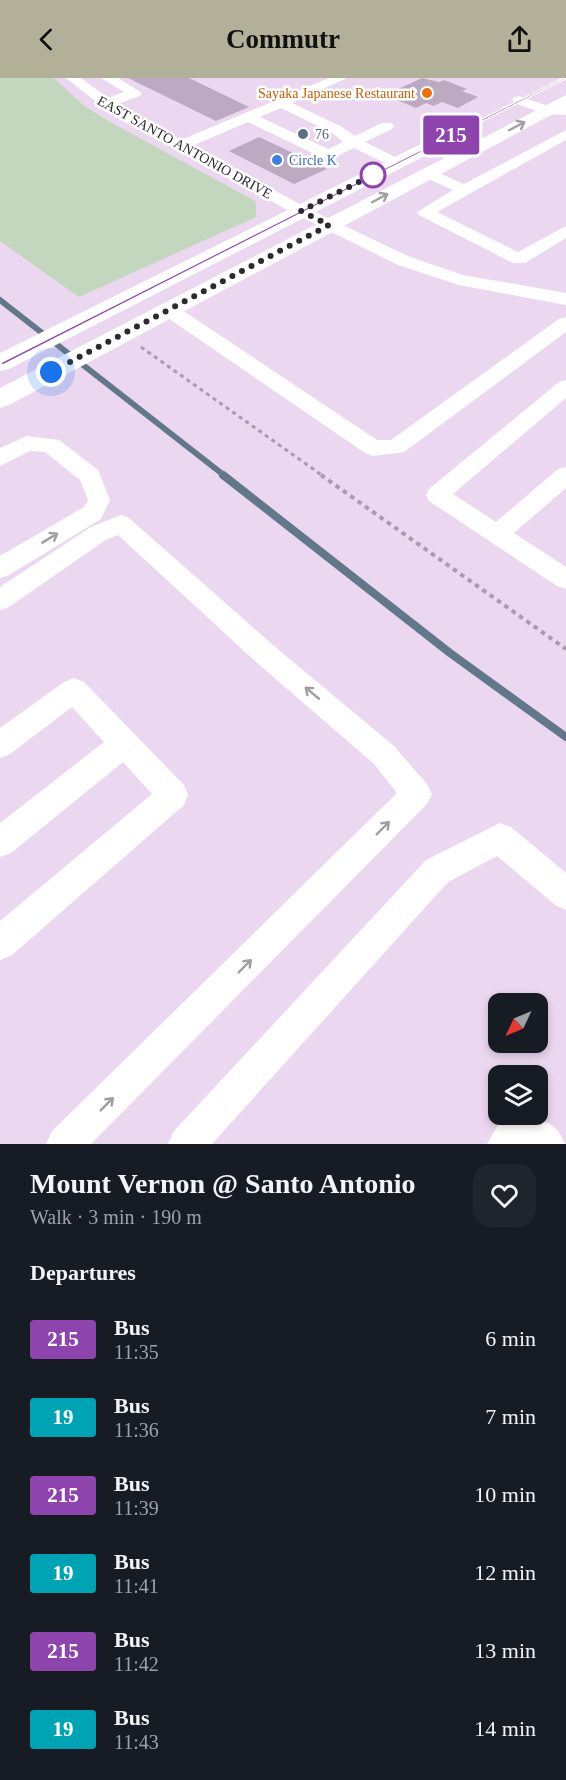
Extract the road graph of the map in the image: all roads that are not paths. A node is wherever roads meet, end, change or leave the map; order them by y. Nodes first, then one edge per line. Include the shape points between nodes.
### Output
1 (73, 78) edge
2 (108, 78) edge
3 (340, 78) edge
4 (544, 88) dead end
5 (566, 100) edge
6 (105, 104) junction
7 (281, 104) junction
8 (511, 104) joint
9 (546, 110) junction
10 (566, 111) edge
11 (249, 117) junction
12 (387, 126) dead end
13 (566, 126) edge
14 (465, 128) dead end
15 (566, 134) edge
16 (353, 142) junction
17 (180, 146) junction
18 (396, 163) junction
19 (427, 173) junction
20 (465, 190) junction
21 (301, 211) junction
22 (329, 225) junction
23 (566, 231) edge
24 (519, 259) junction
25 (522, 292) junction
26 (566, 299) edge
27 (169, 310) junction
28 (566, 323) edge
29 (0, 363) edge
30 (0, 399) edge
31 (560, 400) edge
32 (0, 458) edge
33 (566, 475) edge
34 (497, 534) junction
35 (0, 568) edge
36 (566, 579) edge
37 (0, 600) edge
38 (124, 743) junction
39 (0, 745) edge
40 (0, 842) edge
41 (566, 894) edge
42 (0, 943) edge
43 (65, 1144) edge
44 (187, 1144) edge
45 (506, 1144) edge
46 (546, 1144) edge

1 - 6 street, EAST SANTO ANTONIO DRIVE
2 - 6 street via 135,93
3 - 7 street
4 - 8 main road
5 - 9 main road
6 - 17 street, EAST SANTO ANTONIO DRIVE
7 - 11 street
7 - 16 street via 337,130
8 - 9 street
9 - 10 street
9 - 13 street via 551,120
19 -> 9 main road
11 - 16 street via 328,155
11 - 17 street
12 - 16 street
14 - 18 main road
15 - 20 street
16 - 18 street
17 - 21 street, EAST SANTO ANTONIO DRIVE
18 - 21 main road
19 - 20 street
22 -> 19 main road
20 - 24 street via 425,212
21 - 22 street, EAST SANTO ANTONIO DRIVE
21 - 29 main road
22 - 25 street, EAST SANTO ANTONIO DRIVE via 432,272
22 - 27 main road
23 - 24 street
24 - 25 street
25 - 26 street, EAST SANTO ANTONIO DRIVE
27 - 28 street via 373,448 396,447
27 - 30 main road
31 - 34 street via 437,495
35 -> 32 street via 93,513 99,500 90,476 51,445 27,442
33 - 34 street
34 - 36 street
43 -> 37 street via 417,794 384,755 121,524 99,533
38 - 39 street via 74,690
38 - 40 street
38 - 42 street via 173,795
41 - 44 street via 500,838 437,871
45 - 46 street via 512,1136 541,1139

